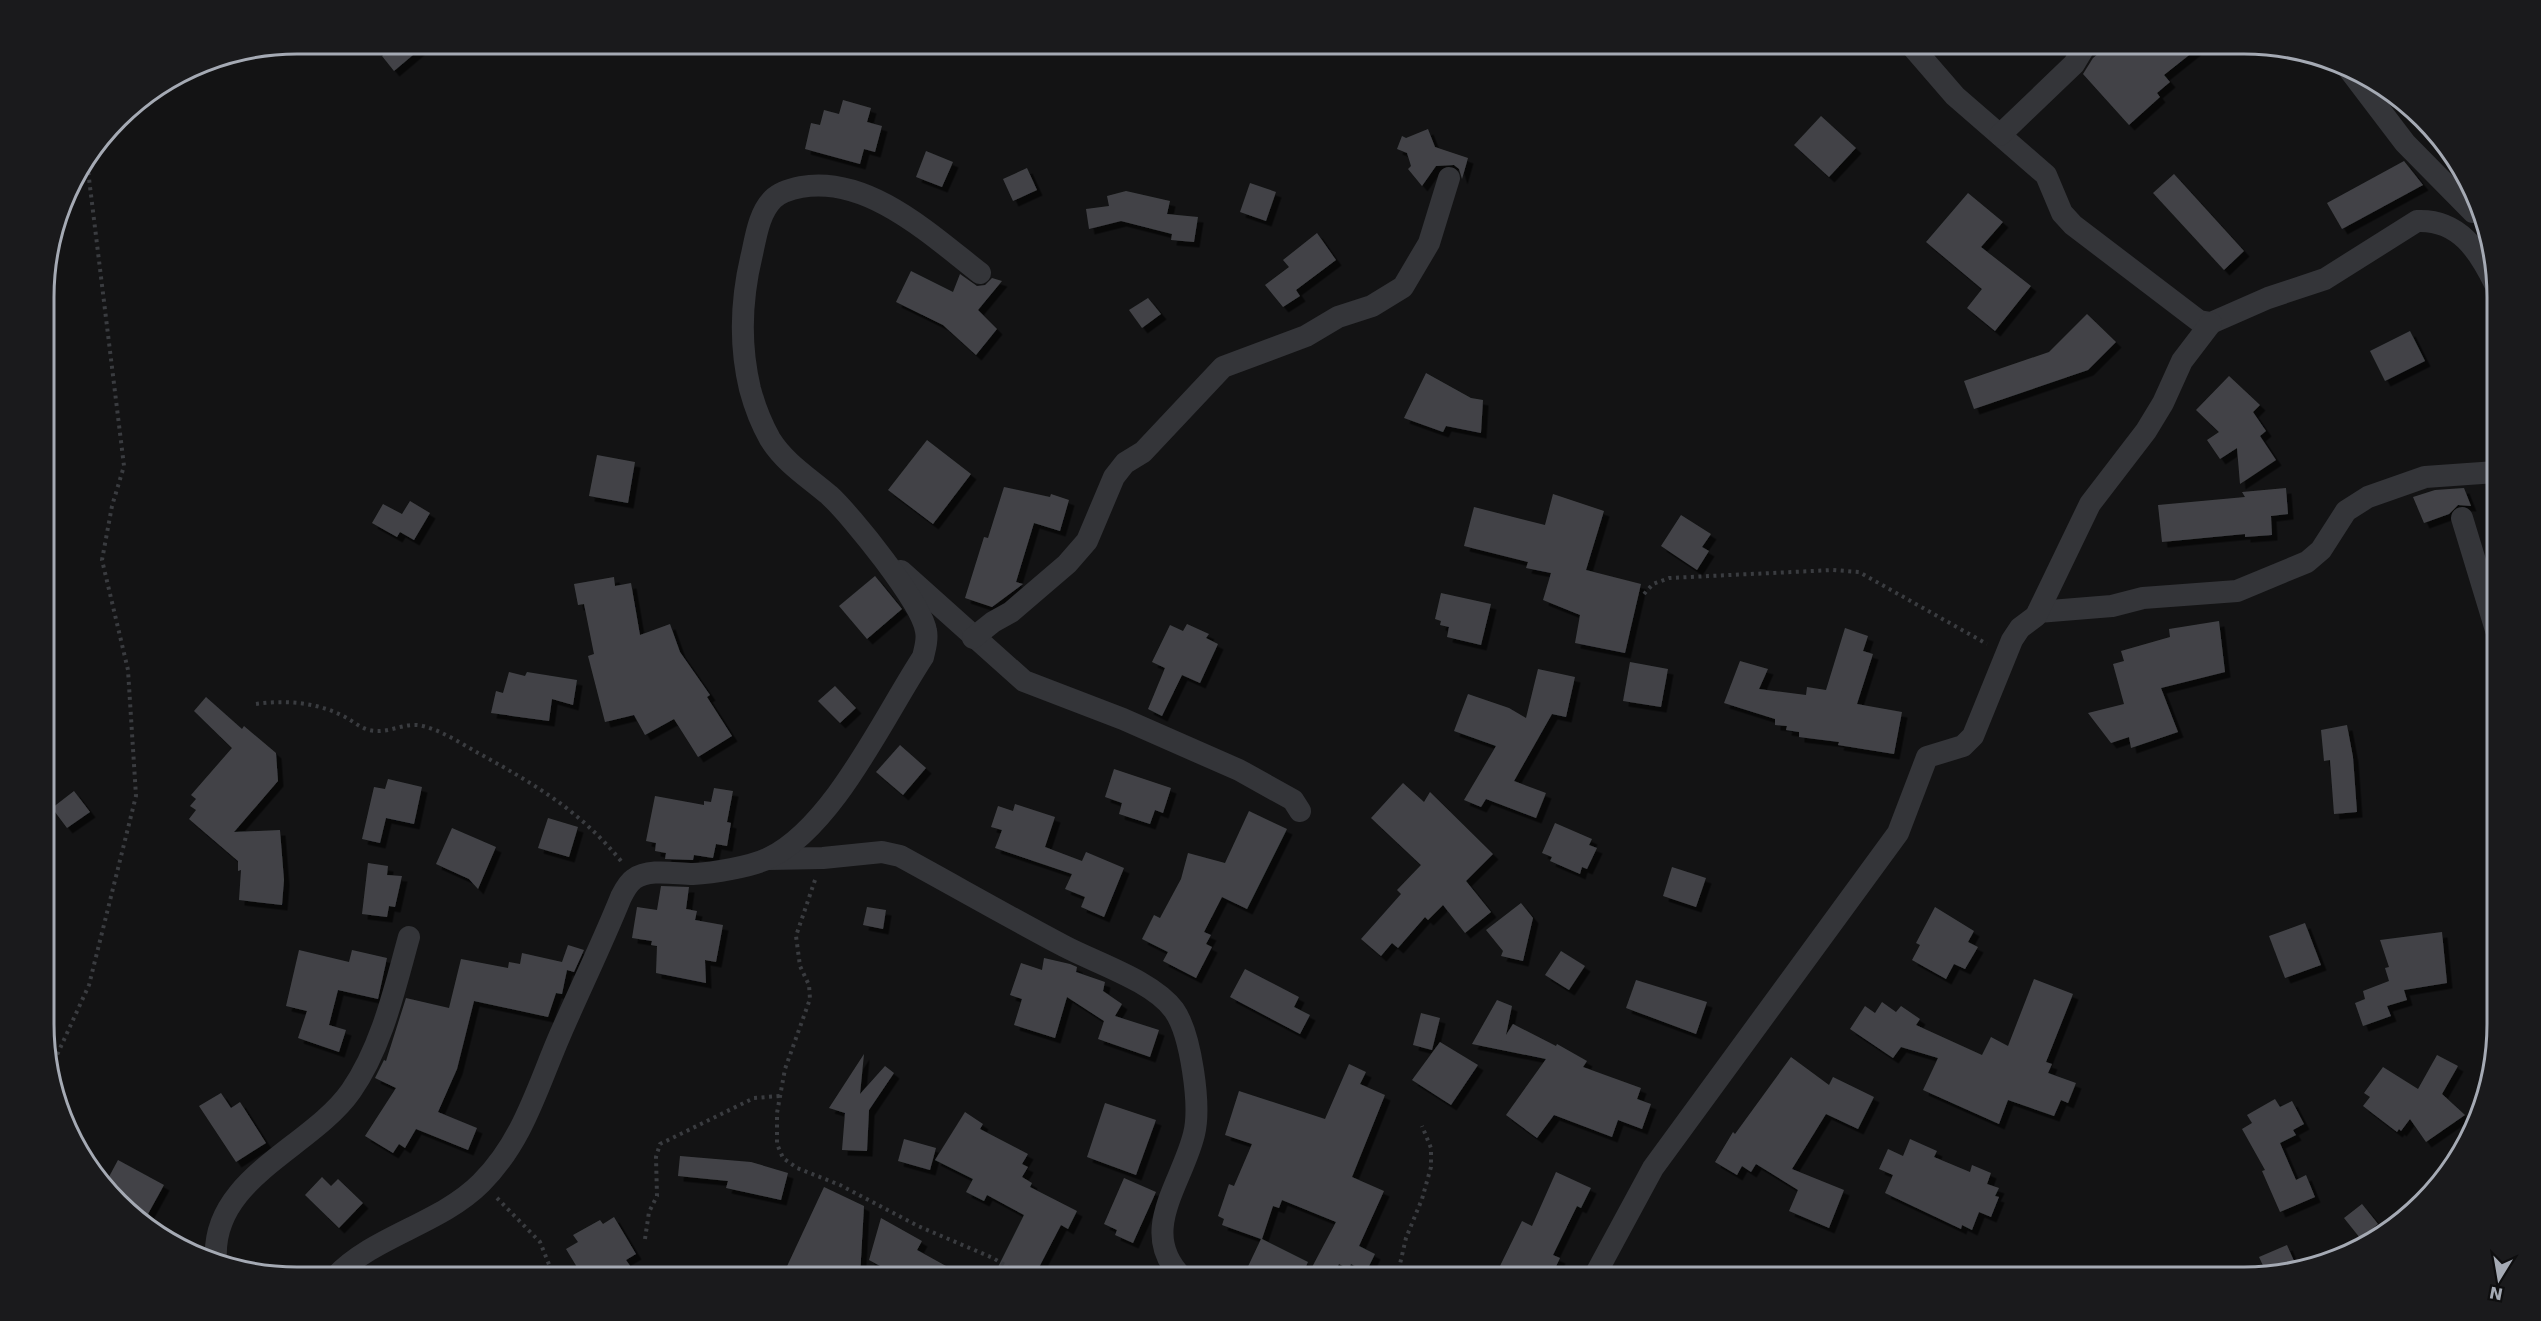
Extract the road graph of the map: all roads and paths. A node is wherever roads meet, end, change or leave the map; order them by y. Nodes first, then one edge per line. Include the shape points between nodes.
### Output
1 (1918, 54) edge
2 (2080, 54) edge
3 (2360, 83) edge
4 (2000, 135) junction
5 (88, 173) edge
6 (1449, 178) dead end
7 (2470, 208) edge
8 (2472, 213) edge
9 (2449, 226) junction
10 (2485, 265) edge
11 (980, 273) dead end
12 (2211, 323) junction
13 (2487, 473) edge
14 (2462, 518) dead end
15 (873, 546) junction
16 (1644, 594) dead end
17 (2487, 604) edge
18 (2038, 612) junction
19 (973, 638) junction
20 (2005, 656) junction
21 (256, 704) dead end
22 (1300, 811) dead end
23 (823, 858) junction
24 (767, 859) junction
25 (635, 878) junction
26 (409, 937) dead end
27 (56, 1056) edge
28 (780, 1096) junction
29 (1422, 1126) dead end
30 (482, 1182) junction
31 (645, 1239) dead end
32 (216, 1253) edge
33 (348, 1267) edge
34 (550, 1267) edge
35 (1008, 1267) edge
36 (1172, 1267) edge
37 (1399, 1267) edge
38 (1599, 1267) edge

1 - 4 street via 1954,96
2 - 4 street
3 - 7 street via 2405,143
4 - 12 street via 2046,175 2062,213 2073,225 2191,316
5 - 27 path via 124,466 102,560 128,670 136,796 89,985
6 - 19 street via 1429,243 1403,287 1372,306 1338,316 1306,336 1223,367 1143,452 1114,477 1087,541 1067,564 1011,612
8 - 9 street
9 - 10 street via 2475,246
9 - 12 street via 2426,221 2409,224 2325,279
11 - 15 street via 909,220 850,191 816,184 789,189 773,199 761,218 742,308 742,350 750,391 770,439 795,470 830,496
12 - 18 street via 2182,361 2146,431 2094,497
13 - 18 street via 2425,477 2368,497 2346,511 2315,557 2236,591
14 - 17 street
15 - 19 street
15 - 24 street via 922,618 927,644 923,657 815,824
16 - 20 path via 1653,584 1670,578 1859,572
18 - 20 street via 2020,628
19 - 22 street via 1024,681 1124,719 1239,770 1293,801
20 - 38 street via 1973,736 1963,746 1927,758 1898,833 1653,1168
21 - 25 path via 318,706 372,731 420,725 442,733 573,811
23 - 24 street
23 - 28 path via 796,936 810,999 785,1069
23 - 36 street via 882,852 900,856 1137,982 1174,1011 1187,1043 1197,1102 1194,1134 1164,1217 1164,1252
24 - 25 street via 714,872
25 - 30 street via 621,897 528,1118
26 - 32 street via 374,1046 353,1089 335,1112 256,1174 227,1209 215,1238
28 - 31 path via 753,1098 660,1144 656,1157 657,1196 649,1212
28 - 35 path via 777,1144 783,1158
29 - 37 path via 1431,1148 1431,1167
30 - 33 street via 464,1198 365,1253
30 - 34 path via 540,1242

